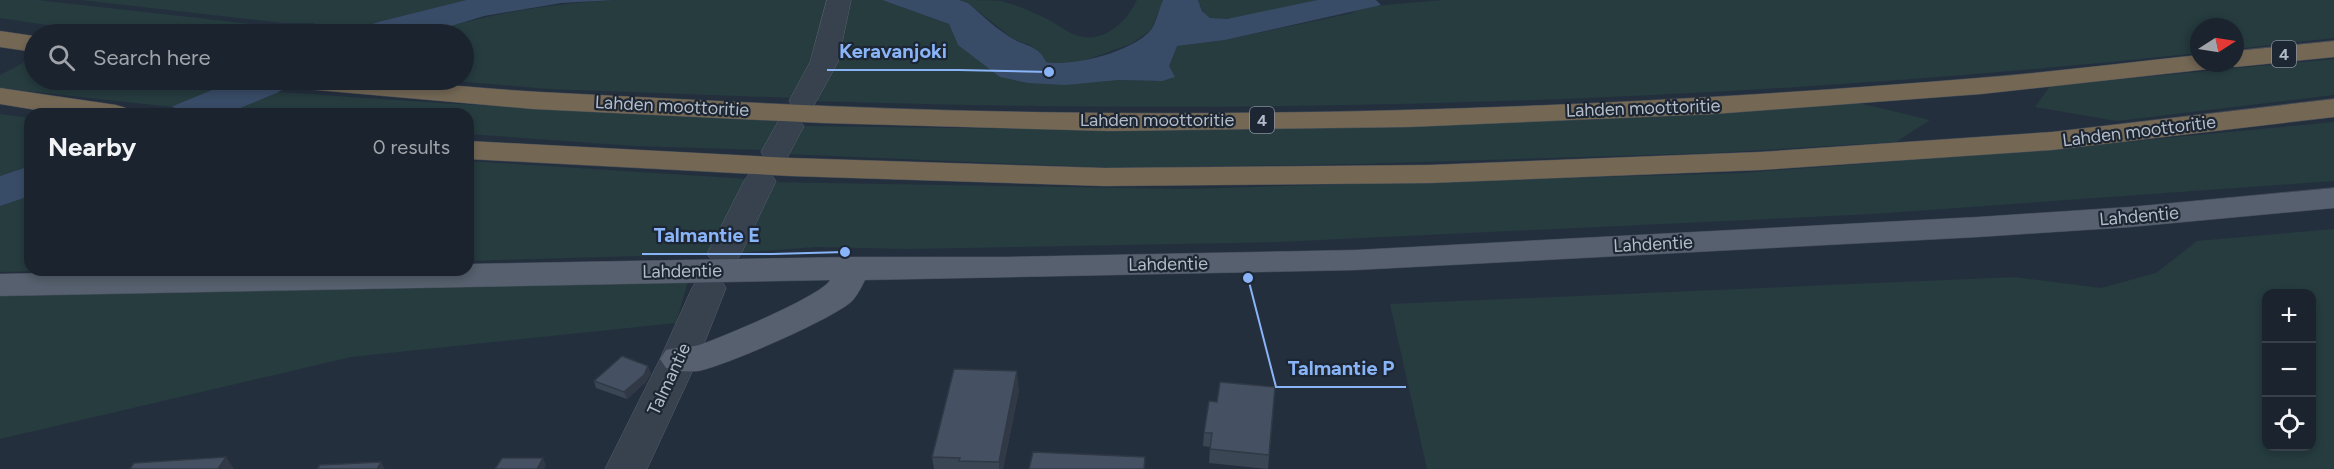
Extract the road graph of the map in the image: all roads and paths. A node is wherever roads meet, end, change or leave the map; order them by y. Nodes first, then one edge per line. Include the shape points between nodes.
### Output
1 (839, 0) edge
2 (0, 39) edge
3 (24, 43) edge
4 (2334, 49) edge
5 (2244, 58) edge
6 (2190, 64) edge
7 (410, 90) edge
8 (0, 96) edge
9 (803, 101) dead end
10 (77, 108) edge
11 (2334, 108) edge
12 (474, 150) edge
13 (760, 180) dead end
14 (2334, 198) edge
15 (724, 254) dead end
16 (850, 268) junction
17 (450, 276) edge
18 (474, 276) edge
19 (0, 285) edge
20 (709, 288) dead end
21 (679, 359) junction
22 (626, 469) edge

1 - 9 street via 824,62
2 - 3 highway
4 - 5 highway, 4
6 - 7 highway, Lahden moottoritie / 4 via 1982,86 1714,105 1409,118 1108,122 823,114
8 - 10 highway
11 - 12 highway, Lahden moottoritie via 2041,142 1760,161 1430,174 1105,177 791,167
13 - 15 street
14 - 16 main road, Lahdentie via 1978,227 1356,260
16 - 18 main road, Lahdentie
16 - 21 main road via 848,282 840,293 812,310 711,355
17 - 19 main road, Lahdentie
20 - 21 street, Talmantie
21 - 22 street, Talmantie

